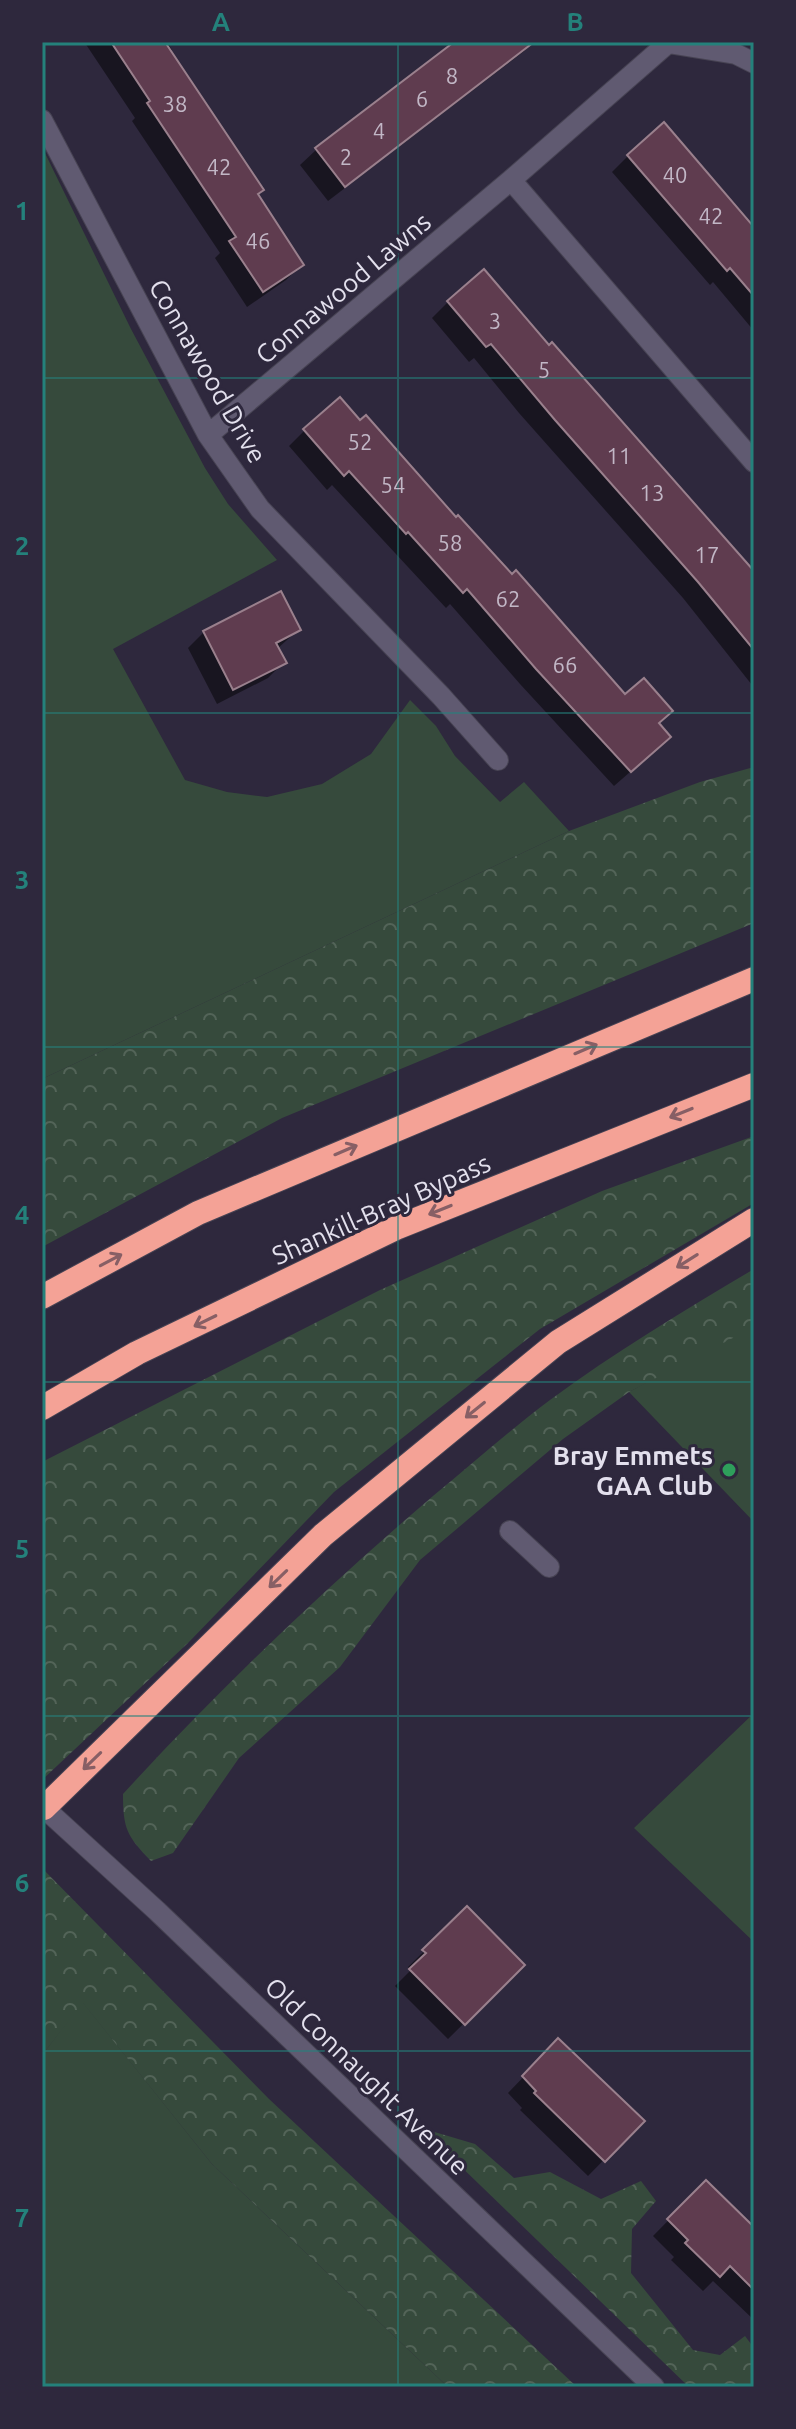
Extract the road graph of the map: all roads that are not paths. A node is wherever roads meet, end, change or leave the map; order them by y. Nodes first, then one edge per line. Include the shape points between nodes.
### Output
1 (754, 63) edge
2 (42, 120) edge
3 (511, 180) junction
4 (208, 435) junction
5 (754, 462) edge
6 (498, 760) dead end
7 (754, 979) edge
8 (754, 1085) edge
9 (754, 1220) edge
10 (42, 1297) edge
11 (42, 1408) edge
12 (510, 1531) dead end
13 (549, 1567) dead end
14 (43, 1807) edge
15 (654, 2387) edge

1 - 3 street, Connawood Lawns via 736,54 668,43
2 - 4 street, Connawood Drive
3 - 4 street, Connawood Lawns
3 - 5 street
4 - 6 street, Connawood Drive via 260,509
10 -> 7 highway via 198,1213
8 -> 11 highway, Shankill-Bray Bypass via 398,1227 137,1353
9 -> 14 highway via 558,1342 323,1535
12 - 13 street
14 - 15 street, Old Connaught Avenue

